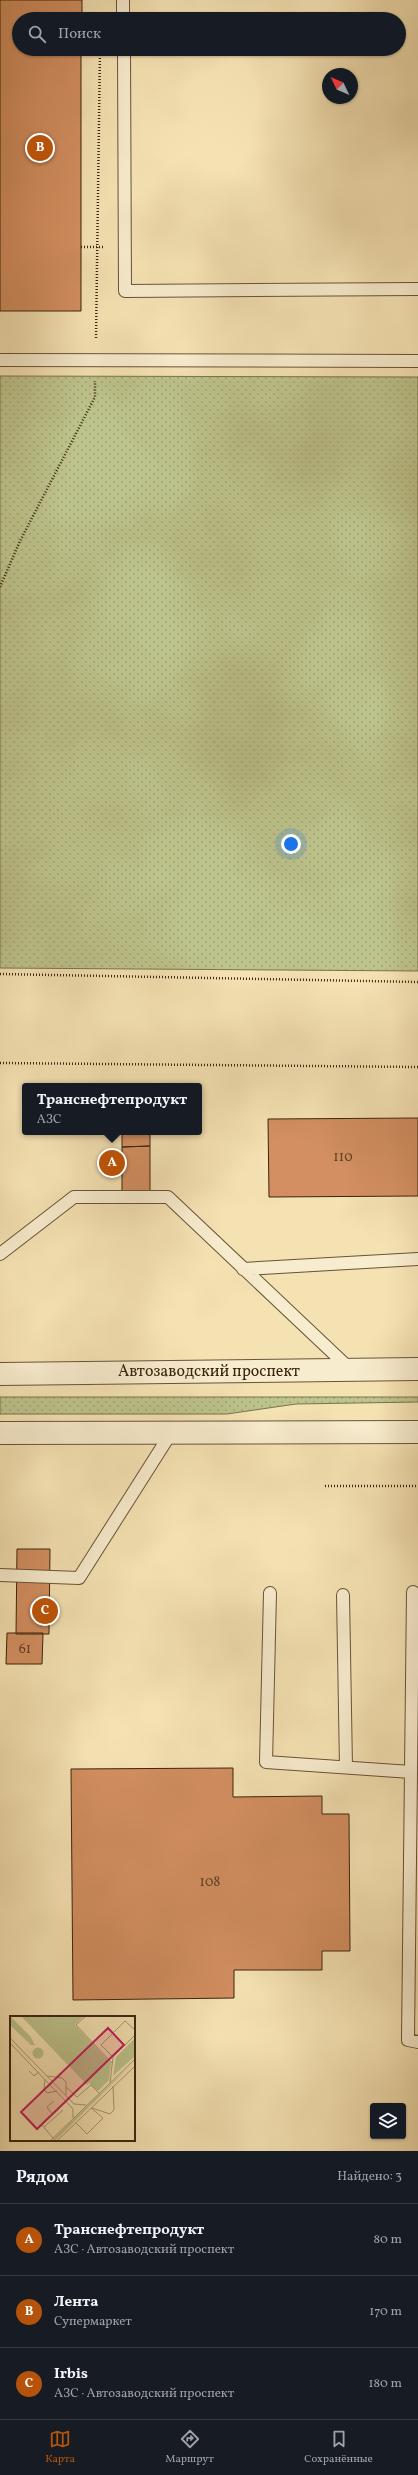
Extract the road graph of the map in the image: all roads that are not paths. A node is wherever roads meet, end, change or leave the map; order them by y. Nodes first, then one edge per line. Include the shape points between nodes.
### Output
1 (123, 0) edge
2 (123, 12) edge
3 (124, 56) edge
4 (418, 289) edge
5 (0, 360) edge
6 (418, 361) edge
7 (0, 1254) edge
8 (418, 1259) edge
9 (243, 1269) junction
10 (418, 1369) edge
11 (353, 1371) junction
12 (0, 1374) edge
13 (418, 1432) edge
14 (0, 1433) edge
15 (171, 1433) junction
16 (0, 1575) edge
17 (413, 1592) dead end
18 (270, 1593) dead end
19 (343, 1595) dead end
20 (346, 1767) junction
21 (411, 1772) junction
22 (418, 2042) edge

1 - 2 lane
3 - 4 lane via 125,291
5 - 6 lane
7 - 9 lane via 74,1197 168,1198
8 - 9 lane
9 - 11 lane
10 - 11 street, Автозаводский проспект
11 - 12 street, Автозаводский проспект
13 - 15 street
14 - 15 street
15 - 16 lane via 79,1578
17 - 21 lane
18 - 20 lane via 266,1762
19 - 20 lane
20 - 21 lane
21 - 22 lane via 408,2040

